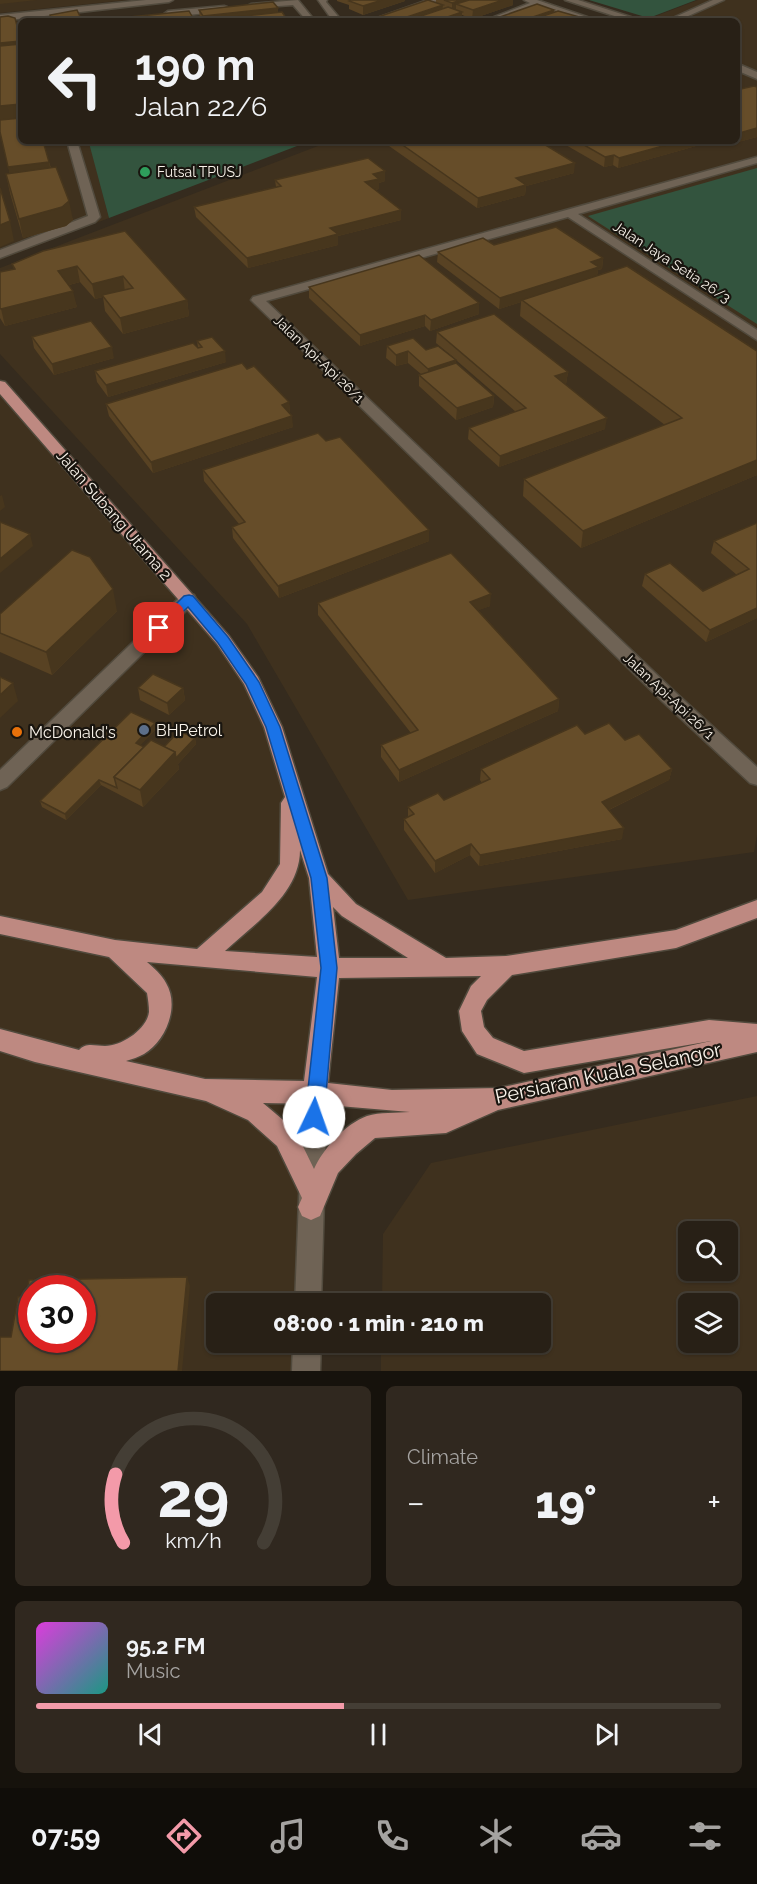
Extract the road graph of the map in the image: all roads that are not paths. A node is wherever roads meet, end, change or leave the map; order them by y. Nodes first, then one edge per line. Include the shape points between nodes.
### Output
1 (169, 0) edge
2 (436, 0) edge
3 (528, 0) edge
4 (569, 0) edge
5 (720, 0) edge
6 (295, 1) edge
7 (322, 1) edge
8 (538, 3) junction
9 (156, 16) edge
10 (0, 18) edge
11 (36, 18) edge
12 (309, 18) edge
13 (336, 18) edge
14 (382, 18) edge
15 (496, 18) edge
16 (586, 18) edge
17 (629, 18) edge
18 (677, 18) edge
19 (740, 68) edge
20 (757, 76) edge
21 (73, 144) edge
22 (757, 160) edge
23 (570, 213) junction
24 (0, 254) edge
25 (757, 336) edge
26 (0, 385) edge
27 (189, 599) junction
28 (757, 778) edge
29 (2, 780) edge
30 (291, 784) junction
31 (319, 878) junction
32 (757, 909) edge
33 (0, 925) edge
34 (115, 949) junction
35 (201, 959) junction
36 (506, 966) junction
37 (329, 968) junction
38 (443, 968) junction
39 (757, 1035) edge
40 (0, 1040) edge
41 (757, 1041) edge
42 (34, 1051) junction
43 (205, 1090) junction
44 (315, 1093) junction
45 (499, 1099) junction
46 (311, 1198) junction
47 (308, 1293) edge
48 (307, 1353) edge
49 (306, 1371) edge

1 - 11 street
2 - 14 street
3 - 8 street
4 - 17 street
5 - 18 street
6 - 9 street
6 - 12 street
7 - 13 street
8 - 15 street
8 - 16 street
10 - 11 street
19 - 20 street
21 - 24 street via 94,217
22 - 23 street, Jalan Api-Api 26/1
23 - 25 street, Jalan Jaya Setia 26/3
23 - 28 street, Jalan Api-Api 26/1 via 257,300
26 - 27 main road, Jalan Subang Utama 2
27 - 29 street
27 - 30 main road, Jalan Subang Utama 2 via 252,682 273,727
30 - 31 main road, Jalan Subang Utama 2
30 - 35 main road via 290,866 269,898
31 - 37 main road, Jalan Subang Utama 2
31 - 38 main road via 349,910
32 - 36 main road via 676,939
33 - 34 main road
34 - 35 main road
34 - 42 main road via 158,988 160,1012 154,1028 136,1046 108,1057
35 - 37 main road
36 - 38 main road
36 - 39 main road via 479,993 470,1011 473,1031 485,1046 524,1062 709,1030
37 - 38 main road
37 - 44 main road, Jalan Subang Utama 2
40 - 42 main road
41 - 45 main road, Persiaran Kuala Selangor
42 - 43 main road
43 - 44 main road, Persiaran Kuala Selangor
43 - 46 main road via 257,1112 286,1138
44 - 45 main road, Persiaran Kuala Selangor via 392,1101
44 - 46 street
45 - 46 main road via 446,1121 370,1127 329,1164
46 - 47 street
48 - 49 street

